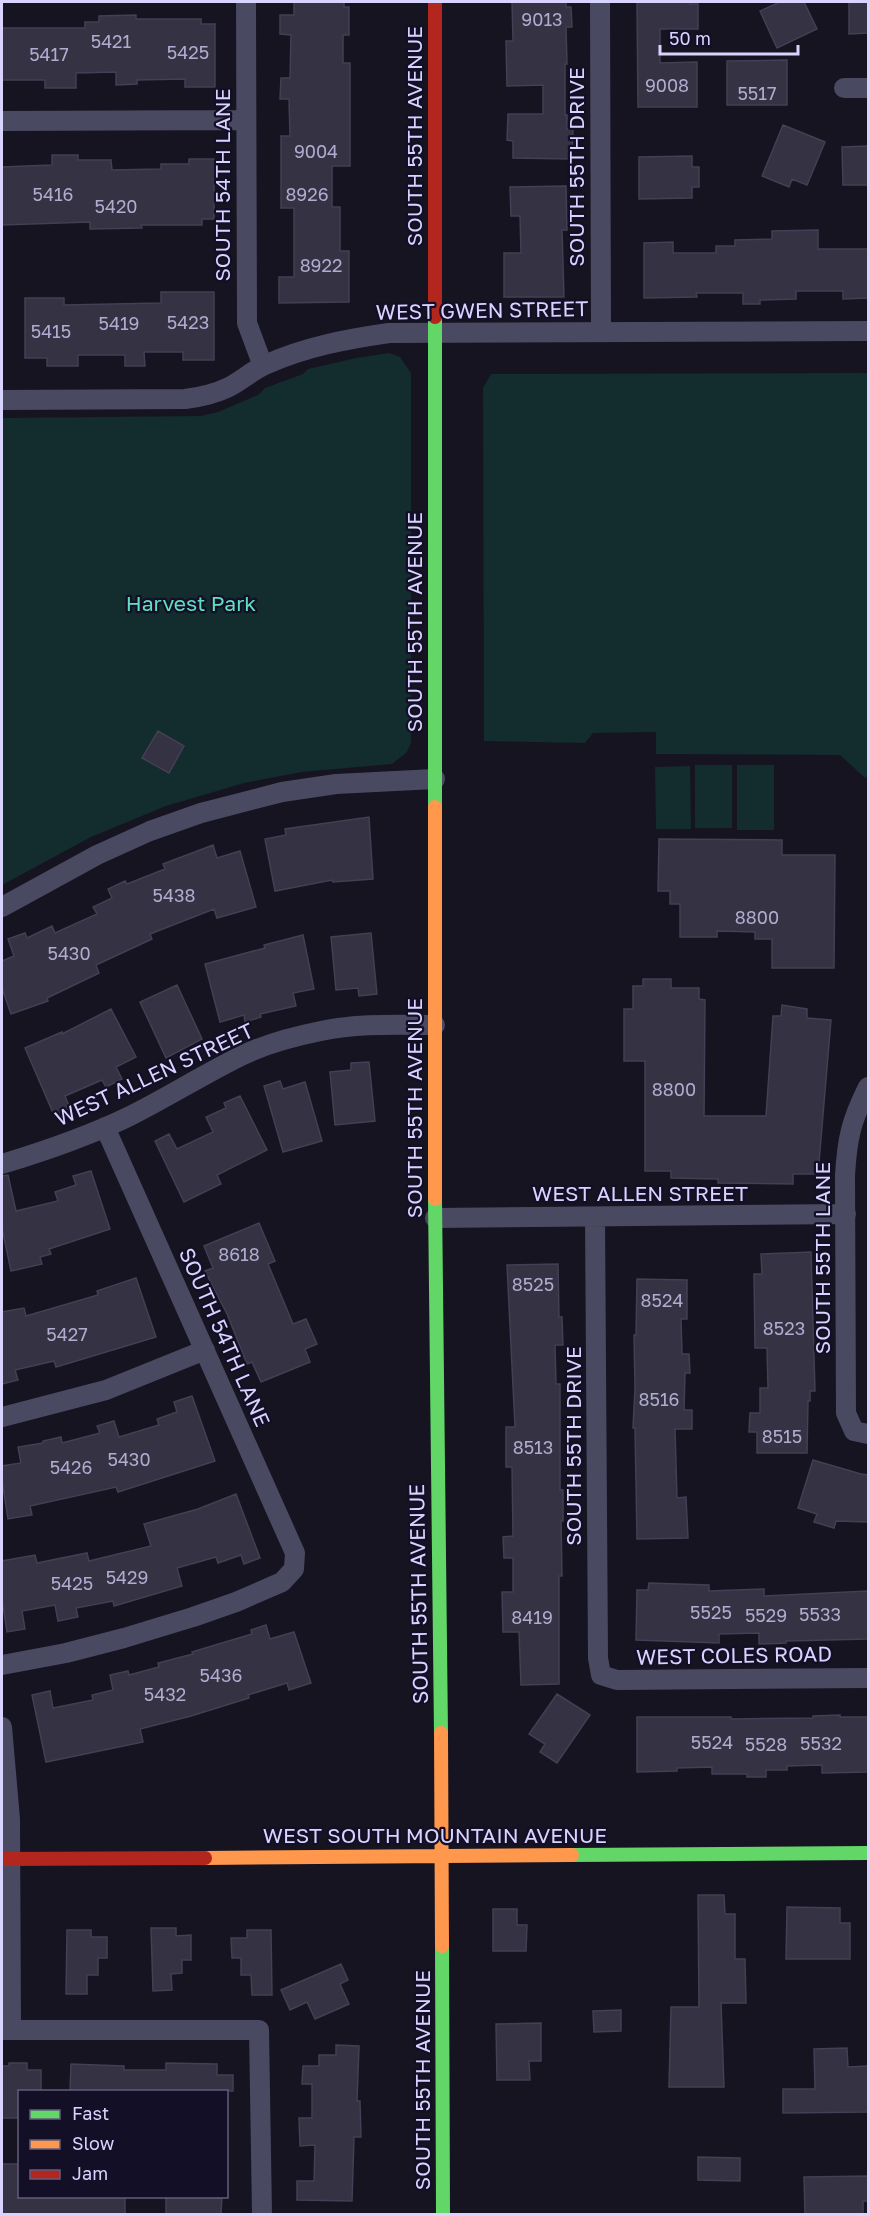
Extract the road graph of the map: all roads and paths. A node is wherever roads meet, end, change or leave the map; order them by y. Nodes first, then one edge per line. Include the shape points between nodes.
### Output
1 (246, 2) edge
2 (435, 2) edge
3 (600, 2) edge
4 (844, 88) dead end
5 (868, 88) edge
6 (245, 120) junction
7 (2, 122) edge
8 (868, 331) edge
9 (601, 332) junction
10 (435, 333) junction
11 (263, 366) junction
12 (2, 400) edge
13 (435, 779) junction
14 (2, 907) edge
15 (435, 1025) junction
16 (868, 1088) edge
17 (105, 1127) junction
18 (2, 1164) edge
19 (846, 1215) junction
20 (595, 1217) junction
21 (435, 1218) junction
22 (205, 1350) junction
23 (2, 1417) edge
24 (861, 1432) edge
25 (2, 1665) edge
26 (601, 1675) joint
27 (868, 1678) edge
28 (2, 1727) edge
29 (868, 1853) edge
30 (442, 1856) junction
31 (6, 1859) edge
32 (6, 2029) edge
33 (262, 2214) edge
34 (443, 2214) edge

1 - 6 street, SOUTH 54TH LANE
2 - 10 street, SOUTH 55TH AVENUE
3 - 9 street, SOUTH 55TH DRIVE
4 - 5 street
6 - 7 street
6 - 11 street, SOUTH 54TH LANE via 247,323
8 - 9 street, WEST GWEN STREET
9 - 10 street, WEST GWEN STREET
10 - 11 street, WEST GWEN STREET via 360,337 296,353
10 - 13 street, SOUTH 55TH AVENUE
11 - 12 street, WEST GWEN STREET via 209,396
13 - 14 street via 282,792 201,813 97,855
13 - 15 street, SOUTH 55TH AVENUE
15 - 17 street, WEST ALLEN STREET via 356,1026 288,1040 245,1054
15 - 21 street, SOUTH 55TH AVENUE
16 - 19 street, SOUTH 55TH LANE via 854,1116 847,1144
17 - 18 street, WEST ALLEN STREET
17 - 22 street, SOUTH 54TH LANE
19 - 20 street, WEST ALLEN STREET
19 - 24 street, SOUTH 55TH LANE via 846,1413
20 - 21 street, WEST ALLEN STREET
20 - 26 street, SOUTH 55TH DRIVE
21 - 30 street, SOUTH 55TH AVENUE
22 - 23 street via 106,1390
22 - 25 street, SOUTH 54TH LANE via 295,1553 294,1569 282,1582 193,1617 85,1648
26 - 27 street, WEST COLES ROAD via 617,1680
28 - 31 street via 10,1819
29 - 30 street, WEST SOUTH MOUNTAIN AVENUE
30 - 31 street, WEST SOUTH MOUNTAIN AVENUE
30 - 34 street, SOUTH 55TH AVENUE
31 - 32 street
32 - 33 street via 259,2030

